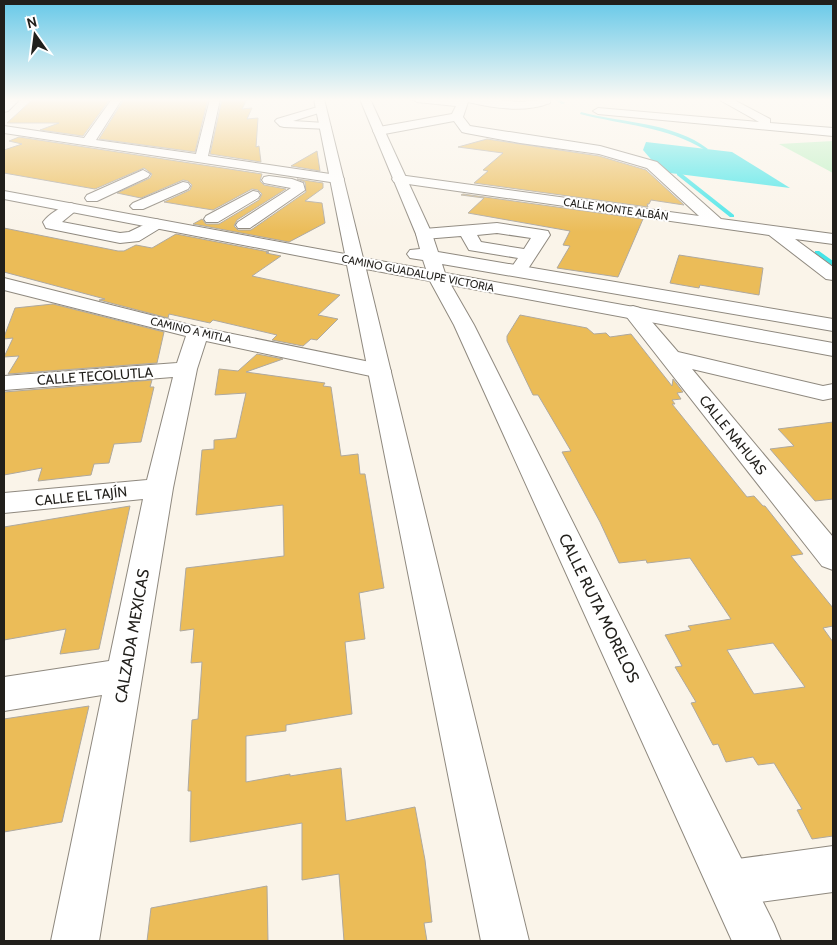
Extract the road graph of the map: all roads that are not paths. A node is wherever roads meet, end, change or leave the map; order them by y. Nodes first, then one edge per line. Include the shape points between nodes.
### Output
1 (95, 143) edge
2 (205, 143) edge
3 (328, 143) edge
4 (384, 143) edge
5 (550, 143) edge
6 (201, 159) junction
7 (142, 174) dead end
8 (247, 178) dead end
9 (336, 179) junction
10 (399, 179) junction
11 (4, 181) edge
12 (183, 186) dead end
13 (4, 195) edge
14 (253, 195) dead end
15 (92, 198) junction
16 (138, 206) junction
17 (72, 208) junction
18 (175, 212) dead end
19 (194, 216) dead end
20 (212, 219) junction
21 (716, 223) junction
22 (156, 224) junction
23 (244, 224) junction
24 (264, 228) dead end
25 (772, 231) junction
26 (424, 234) junction
27 (799, 234) junction
28 (833, 239) edge
29 (351, 247) junction
30 (396, 250) dead end
31 (432, 256) junction
32 (833, 258) edge
33 (518, 271) junction
34 (833, 274) edge
35 (437, 277) junction
36 (4, 284) edge
37 (633, 312) junction
38 (833, 325) edge
39 (198, 333) junction
40 (833, 349) edge
41 (670, 357) junction
42 (186, 369) junction
43 (380, 371) junction
44 (4, 383) edge
45 (833, 391) edge
46 (159, 488) junction
47 (4, 503) edge
48 (833, 558) edge
49 (125, 675) junction
50 (4, 694) edge
51 (833, 869) edge
52 (730, 883) junction
53 (75, 941) edge
54 (504, 941) edge
55 (758, 941) edge

1 - 6 street
2 - 6 street
3 - 9 street
4 - 10 street, CALLE RUTA MORELOS
5 - 21 street via 600,150 652,166
6 - 9 street
7 - 15 street
8 - 23 street via 292,183 298,186 298,190
9 - 29 street
10 - 21 street, CALLE MONTE ALBÁN
10 - 26 street, CALLE RUTA MORELOS
11 - 15 street
12 - 16 street
13 - 17 street, CAMINO GUADALUPE VICTORIA
14 - 20 street
15 - 16 street
16 - 18 street
17 - 22 street, CAMINO GUADALUPE VICTORIA
17 - 22 street via 51,222 52,225 120,238 133,236
19 - 20 street
20 - 23 street
21 - 25 street, CALLE MONTE ALBÁN
22 - 29 street, CAMINO GUADALUPE VICTORIA
23 - 24 street
25 - 27 street, CALLE MONTE ALBÁN
25 - 34 street
26 - 31 street, CALLE RUTA MORELOS
26 - 33 street via 467,230 475,246 530,255
27 - 28 street, CALLE MONTE ALBÁN
27 - 32 street
29 - 35 street, CAMINO GUADALUPE VICTORIA
29 - 43 street
30 - 31 street, CAMINO GUADALUPE VICTORIA
31 - 33 street, CAMINO GUADALUPE VICTORIA
31 - 35 street, CALLE RUTA MORELOS
33 - 38 street, CAMINO GUADALUPE VICTORIA
35 - 37 street, CAMINO GUADALUPE VICTORIA
35 - 52 street, CALLE RUTA MORELOS via 464,325
36 - 39 street, CAMINO A MITLA
37 - 40 street, CAMINO GUADALUPE VICTORIA
37 - 41 street, CALLE NAHUAS
39 - 42 street, CALZADA MEXICAS
39 - 43 street, CAMINO A MITLA
41 - 45 street via 823,393
41 - 48 street, CALLE NAHUAS
42 - 44 street, CALLE TECOLUTLA
42 - 46 street, CALZADA MEXICAS
43 - 54 street
46 - 47 street, CALLE EL TAJÍN
46 - 49 street, CALZADA MEXICAS
49 - 50 street
49 - 53 street, CALZADA MEXICAS
51 - 52 street
52 - 55 street, CALLE RUTA MORELOS

